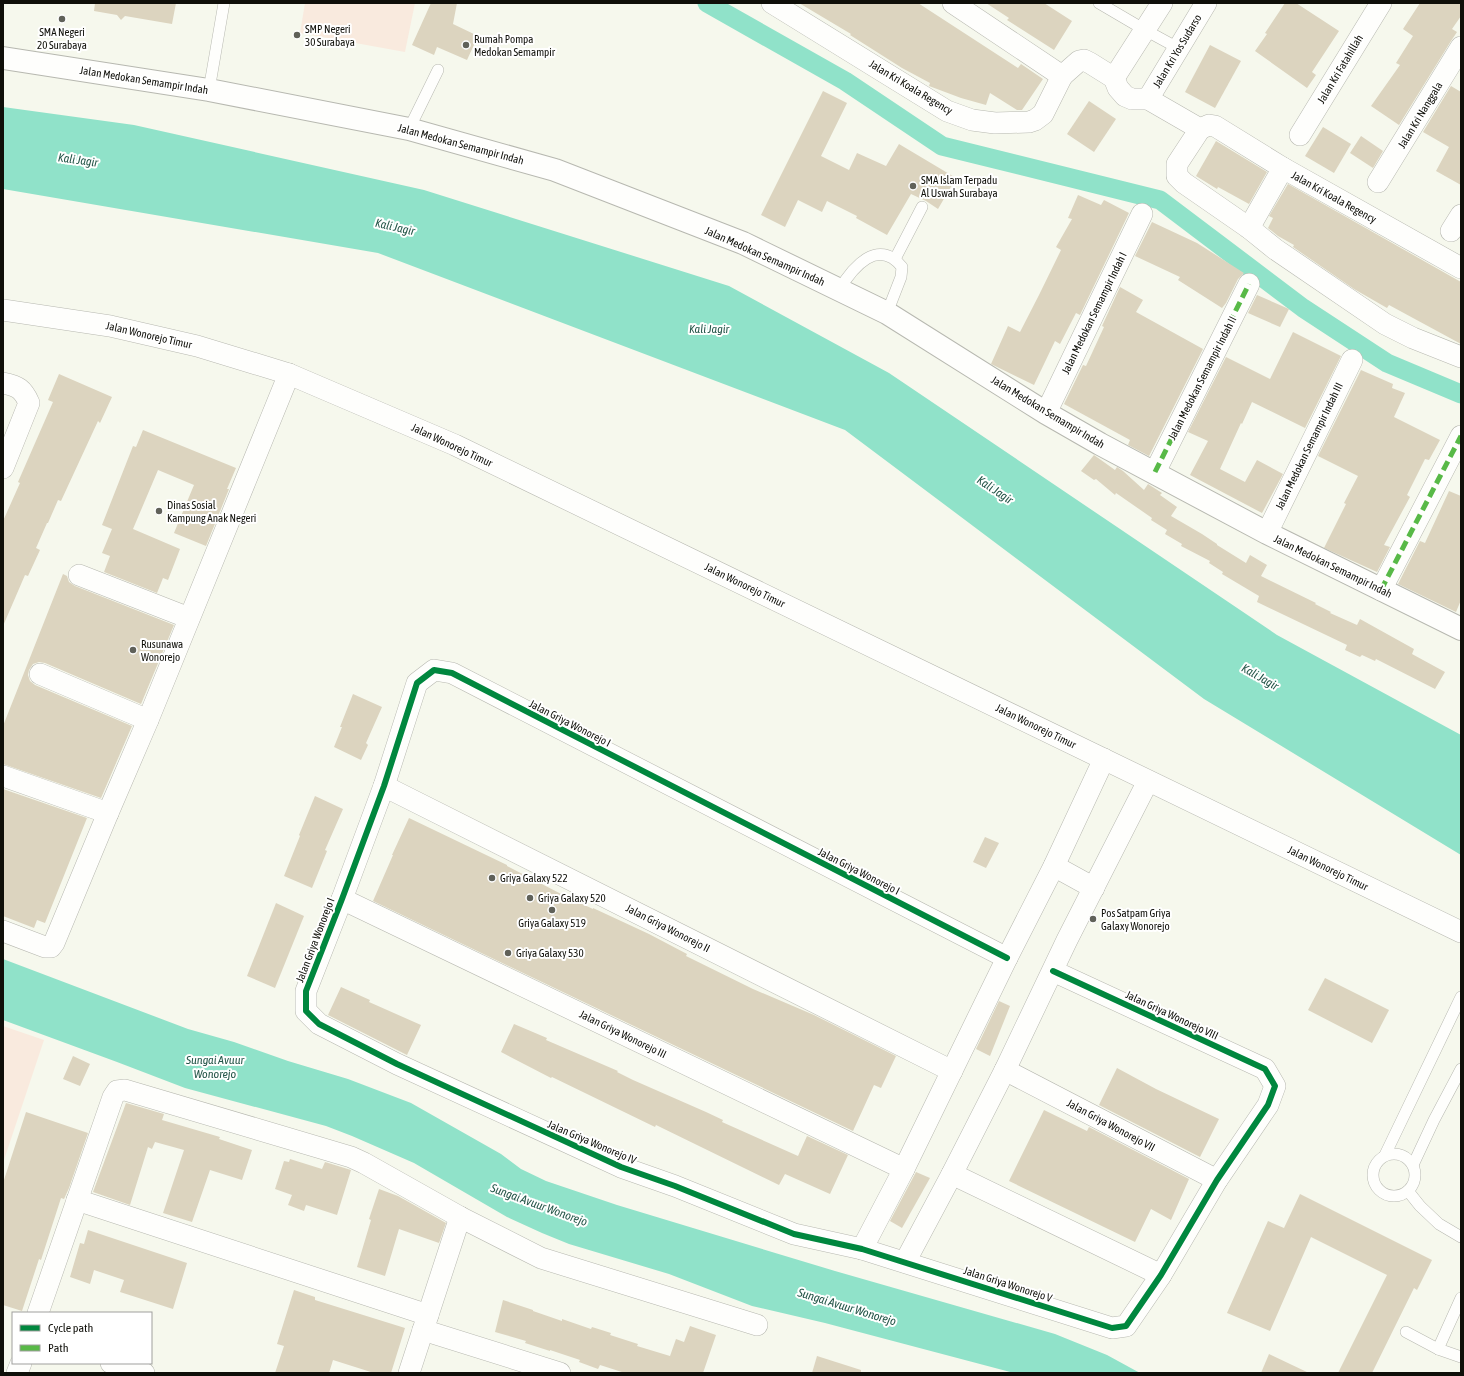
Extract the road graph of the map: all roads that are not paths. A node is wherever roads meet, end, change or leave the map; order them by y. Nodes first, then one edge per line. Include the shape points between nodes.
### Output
1 (224, 3) edge
2 (772, 3) edge
3 (953, 3) edge
4 (1099, 3) edge
5 (1162, 3) edge
6 (1206, 3) edge
7 (1381, 3) edge
8 (1144, 30) junction
9 (1461, 47) edge
10 (1178, 48) junction
11 (3, 58) edge
12 (438, 70) dead end
13 (1062, 76) junction
14 (1114, 78) junction
15 (209, 90) junction
16 (1148, 99) junction
17 (1204, 127) junction
18 (408, 129) junction
19 (1300, 135) dead end
20 (1283, 168) junction
21 (1378, 182) dead end
22 (922, 207) dead end
23 (1142, 214) dead end
24 (1249, 228) junction
25 (895, 259) junction
26 (1461, 268) edge
27 (1249, 284) dead end
28 (839, 290) junction
29 (3, 310) edge
30 (887, 313) junction
31 (1461, 357) edge
32 (1352, 360) dead end
33 (289, 374) junction
34 (3, 383) edge
35 (1046, 413) junction
36 (1461, 436) edge
37 (3, 468) edge
38 (1155, 472) junction
39 (1267, 533) junction
40 (79, 575) dead end
41 (1381, 590) junction
42 (190, 618) junction
43 (1461, 629) edge
44 (40, 674) dead end
45 (148, 720) junction
46 (1104, 759) junction
47 (3, 776) edge
48 (1148, 781) junction
49 (384, 786) junction
50 (108, 813) junction
51 (1054, 866) junction
52 (1094, 888) junction
53 (342, 899) junction
54 (3, 931) edge
55 (1461, 932) edge
56 (1007, 958) junction
57 (1052, 971) junction
58 (306, 991) joint
59 (1461, 997) edge
60 (1005, 1070) junction
61 (952, 1071) junction
62 (1460, 1073) edge
63 (1385, 1155) junction
64 (1413, 1165) junction
65 (904, 1169) junction
66 (952, 1174) junction
67 (1217, 1180) junction
68 (1408, 1191) junction
69 (77, 1200) junction
70 (460, 1218) junction
71 (1461, 1237) edge
72 (862, 1249) junction
73 (905, 1262) junction
74 (1161, 1275) junction
75 (1461, 1298) edge
76 (38, 1312) edge
77 (426, 1322) junction
78 (757, 1325) dead end
79 (1406, 1332) dead end
80 (1438, 1349) junction
81 (1461, 1357) edge
82 (113, 1364) edge
83 (144, 1373) edge
84 (409, 1373) edge
85 (560, 1373) edge

1 - 15 lane
2 - 13 street, Jalan Kri Koala Regency via 947,111 972,120 995,123 1035,120 1043,114
3 - 13 street
4 - 8 lane
5 - 8 street
6 - 10 street, Jalan Kri Yos Sudarso
7 - 19 street, Jalan Kri Fatahillah
8 - 10 lane
8 - 14 street
9 - 21 street, Jalan Kri Nanggala
10 - 16 street, Jalan Kri Yos Sudarso
11 - 15 street, Jalan Medokan Semampir Indah
12 - 18 lane
13 - 14 street, Jalan Kri Koala Regency via 1074,64 1084,60
14 - 16 street, Jalan Kri Koala Regency via 1125,96 1132,99
15 - 18 street, Jalan Medokan Semampir Indah
16 - 17 street, Jalan Kri Koala Regency
17 - 20 street, Jalan Kri Koala Regency via 1215,126
17 - 24 street via 1177,164 1177,176
18 - 28 street, Jalan Medokan Semampir Indah via 555,170 743,243
20 - 24 street
20 - 26 street, Jalan Kri Koala Regency
22 - 25 lane
23 - 35 street, Jalan Medokan Semampir Indah I
24 - 31 street via 1275,249 1385,324
25 - 28 lane via 882,254 865,259 856,266
25 - 30 lane via 902,267 901,277
27 - 38 street, Jalan Medokan Semampir Indah II
28 - 30 street, Jalan Medokan Semampir Indah
29 - 33 street, Jalan Wonorejo Timur via 110,326 197,346
30 - 35 street, Jalan Medokan Semampir Indah
32 - 39 street, Jalan Medokan Semampir Indah III
33 - 42 street
33 - 46 street, Jalan Wonorejo Timur via 454,445
34 - 37 street via 25,392 29,402
35 - 38 street, Jalan Medokan Semampir Indah
36 - 41 street
38 - 39 street, Jalan Medokan Semampir Indah
39 - 41 street, Jalan Medokan Semampir Indah
40 - 42 street
41 - 43 street, Jalan Medokan Semampir Indah
42 - 45 street
44 - 45 street
45 - 50 street
46 - 48 street, Jalan Wonorejo Timur
46 - 51 street
47 - 50 street
48 - 52 street
48 - 55 street, Jalan Wonorejo Timur
49 - 53 street, Jalan Griya Wonorejo I
49 - 56 street, Jalan Griya Wonorejo I via 417,683 434,670 452,673
49 - 61 street, Jalan Griya Wonorejo II
50 - 54 street via 54,944 51,947 44,947
51 - 52 street
51 - 56 street
52 - 57 street
53 - 58 street, Jalan Griya Wonorejo I
53 - 65 street, Jalan Griya Wonorejo III
56 - 61 street
57 - 60 street
57 - 67 street, Jalan Griya Wonorejo VIII via 1265,1069 1275,1086 1268,1105
58 - 72 street, Jalan Griya Wonorejo IV via 306,1011 319,1024 508,1116 620,1167 675,1186 794,1234
59 - 63 lane
60 - 66 street
60 - 67 street, Jalan Griya Wonorejo VII
61 - 65 street
62 - 64 lane
63 - 64 lane via 1401,1155 1408,1158
63 - 68 lane via 1373,1168 1375,1186 1390,1196
64 - 68 lane via 1414,1184
65 - 72 street
66 - 73 street
66 - 74 street
67 - 74 street
68 - 71 lane via 1439,1224
69 - 70 street via 113,1097 117,1091 125,1090 351,1157
69 - 76 street
69 - 77 street
70 - 77 street
70 - 78 street via 541,1258
72 - 73 street, Jalan Griya Wonorejo IV
73 - 74 street, Jalan Griya Wonorejo V via 1112,1328 1126,1326
75 - 80 lane
77 - 84 street
77 - 85 street
79 - 80 lane
80 - 81 lane
82 - 83 street

